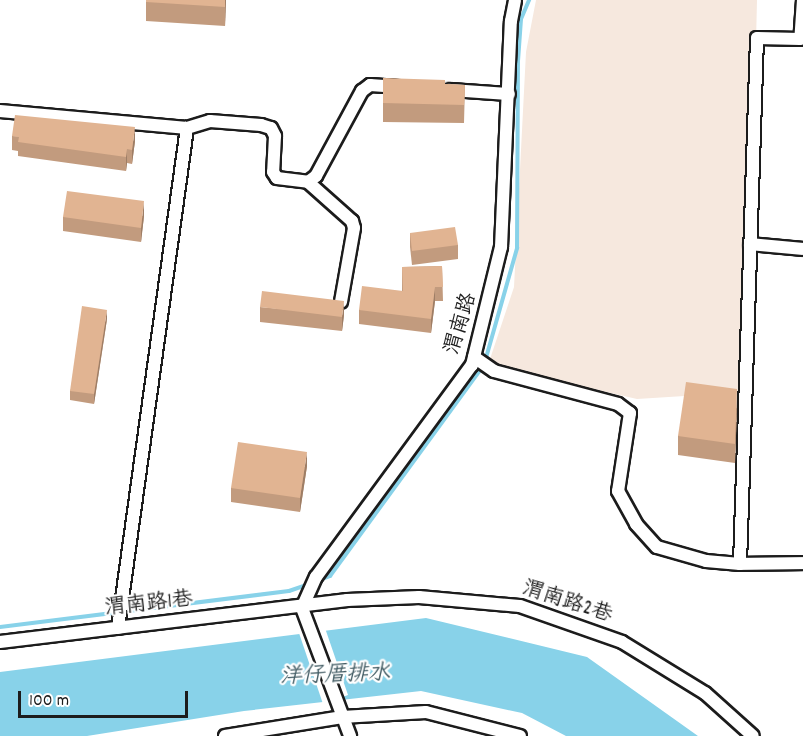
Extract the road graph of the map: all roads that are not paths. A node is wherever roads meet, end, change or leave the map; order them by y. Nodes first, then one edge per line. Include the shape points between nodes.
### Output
1 (515, 0) edge
2 (803, 0) edge
3 (416, 88) edge
4 (439, 90) edge
5 (509, 94) junction
6 (0, 111) edge
7 (187, 128) junction
8 (308, 182) junction
9 (750, 244) junction
10 (803, 249) edge
11 (341, 302) edge
12 (474, 357) junction
13 (803, 563) edge
14 (740, 564) junction
15 (302, 608) junction
16 (118, 628) junction
17 (0, 642) edge
18 (342, 717) junction
19 (225, 736) edge
20 (350, 736) edge
21 (520, 736) edge
22 (753, 736) edge

1 - 5 street, 渭南路
2 - 9 street via 800,39 757,38
3 - 8 street via 370,85 362,91 316,176
4 - 5 street
5 - 12 street, 渭南路 via 501,247
6 - 7 street
7 - 8 street via 210,121 271,128 275,136 273,172 277,178
7 - 16 street
8 - 11 street via 352,221 354,228
9 - 10 street
9 - 14 street
12 - 14 street via 494,371 618,404 630,413 618,491 636,524 657,546 706,561
12 - 15 street, 渭南路 via 316,577
13 - 14 street
15 - 16 street, 渭南路1巷
15 - 18 street
15 - 22 street, 渭南路2巷 via 347,600 419,597 520,606 621,642 705,693
16 - 17 street, 渭南路1巷
18 - 19 street
18 - 20 street
18 - 21 street via 426,712

